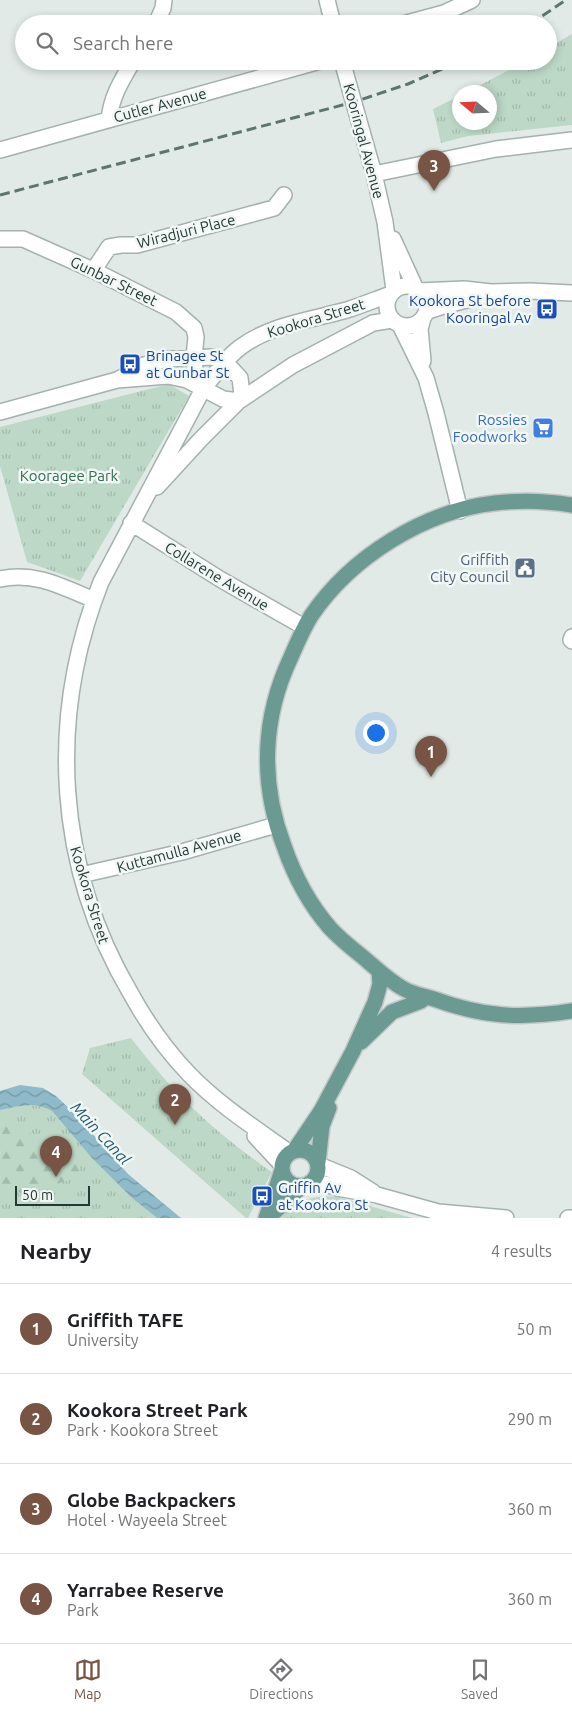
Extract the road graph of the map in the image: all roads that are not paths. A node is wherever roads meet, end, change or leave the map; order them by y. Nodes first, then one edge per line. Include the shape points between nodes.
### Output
1 (164, 0) edge
2 (327, 0) edge
3 (472, 0) edge
4 (452, 5) edge
5 (160, 15) edge
6 (331, 15) edge
7 (426, 15) edge
8 (128, 70) edge
9 (287, 70) edge
10 (345, 70) edge
11 (109, 119) junction
12 (572, 140) edge
13 (0, 150) edge
14 (374, 174) junction
15 (284, 196) dead end
16 (385, 222) junction
17 (0, 239) edge
18 (95, 271) junction
19 (418, 289) junction
20 (393, 292) junction
21 (491, 292) junction
22 (572, 293) edge
23 (425, 315) junction
24 (396, 323) junction
25 (194, 357) junction
26 (225, 362) junction
27 (426, 378) junction
28 (117, 380) junction
29 (203, 389) junction
30 (239, 401) junction
31 (0, 412) edge
32 (147, 498) junction
33 (572, 505) edge
34 (460, 511) junction
35 (131, 523) junction
36 (0, 579) edge
37 (94, 600) junction
38 (304, 627) junction
39 (276, 825) junction
40 (81, 875) junction
41 (379, 971) junction
42 (426, 997) junction
43 (572, 1011) edge
44 (353, 1051) junction
45 (344, 1069) junction
46 (287, 1160) junction
47 (318, 1164) junction
48 (304, 1186) junction
49 (377, 1195) junction
50 (267, 1218) edge
51 (506, 1218) edge
52 (568, 1218) edge
53 (572, 1218) edge

1 - 5 street
2 - 6 street
3 - 4 street
4 - 7 street
8 - 11 street via 111,102
9 - 11 street, Cutler Avenue
10 - 14 street, Kooringal Avenue
11 - 13 street, Cutler Avenue
12 - 14 street via 496,149
14 - 16 street, Kooringal Avenue
15 - 18 street, Wiradjuri Place via 274,208 137,245 109,247
16 - 19 street, Kooringal Avenue
16 - 20 street, Kooringal Avenue
17 - 18 street, Gunbar Street via 23,239
18 - 25 street, Gunbar Street via 183,317 194,328
19 - 20 street via 408,286
19 - 21 street
19 - 23 street via 426,300
20 - 24 street via 386,307
20 - 26 street, Kookora Street via 349,309 272,329 241,347
21 - 22 street
21 - 23 street via 466,302 444,305
23 - 24 street via 413,326
23 - 27 street via 420,329
24 - 27 street
24 - 30 street, Kookora Street via 373,323 293,365
25 - 26 street via 212,357
25 - 28 street via 144,365
25 - 29 street, Gunbar Street via 196,377
26 - 29 street, Kookora Street
26 - 30 street via 240,378 242,394
27 - 34 street
28 - 29 street via 168,376 187,380
28 - 31 street
29 - 30 street via 223,400
29 - 32 street, Kookora Street
30 - 32 street, Kookora Street
32 - 35 street, Kookora Street
33 - 34 main road via 494,503
34 - 38 main road via 398,535 379,547 329,594
35 - 37 street, Kookora Street
35 - 38 street, Collarene Avenue
36 - 37 street via 20,576 45,580
37 - 40 street, Kookora Street via 78,660 67,732 68,806
38 - 39 main road via 282,674 269,729 268,783
39 - 40 street, Kuttamulla Avenue via 182,852
39 - 41 main road via 293,871 317,911 345,943
40 - 46 street, Kookora Street via 110,957 143,1015 188,1073
41 - 42 main road via 406,990
41 - 44 main road via 380,984 375,1002
42 - 43 main road via 493,1014 530,1017
42 - 44 main road via 392,1012
44 - 45 main road
45 - 46 main road via 321,1111
45 - 47 main road via 322,1126
46 - 47 main road via 300,1150 310,1152
46 - 48 main road via 283,1175 290,1184
46 - 50 main road
47 - 48 main road via 318,1175
47 - 49 street via 351,1178
48 - 49 street via 325,1184
48 - 50 main road
49 - 51 street via 438,1212
52 - 53 street

